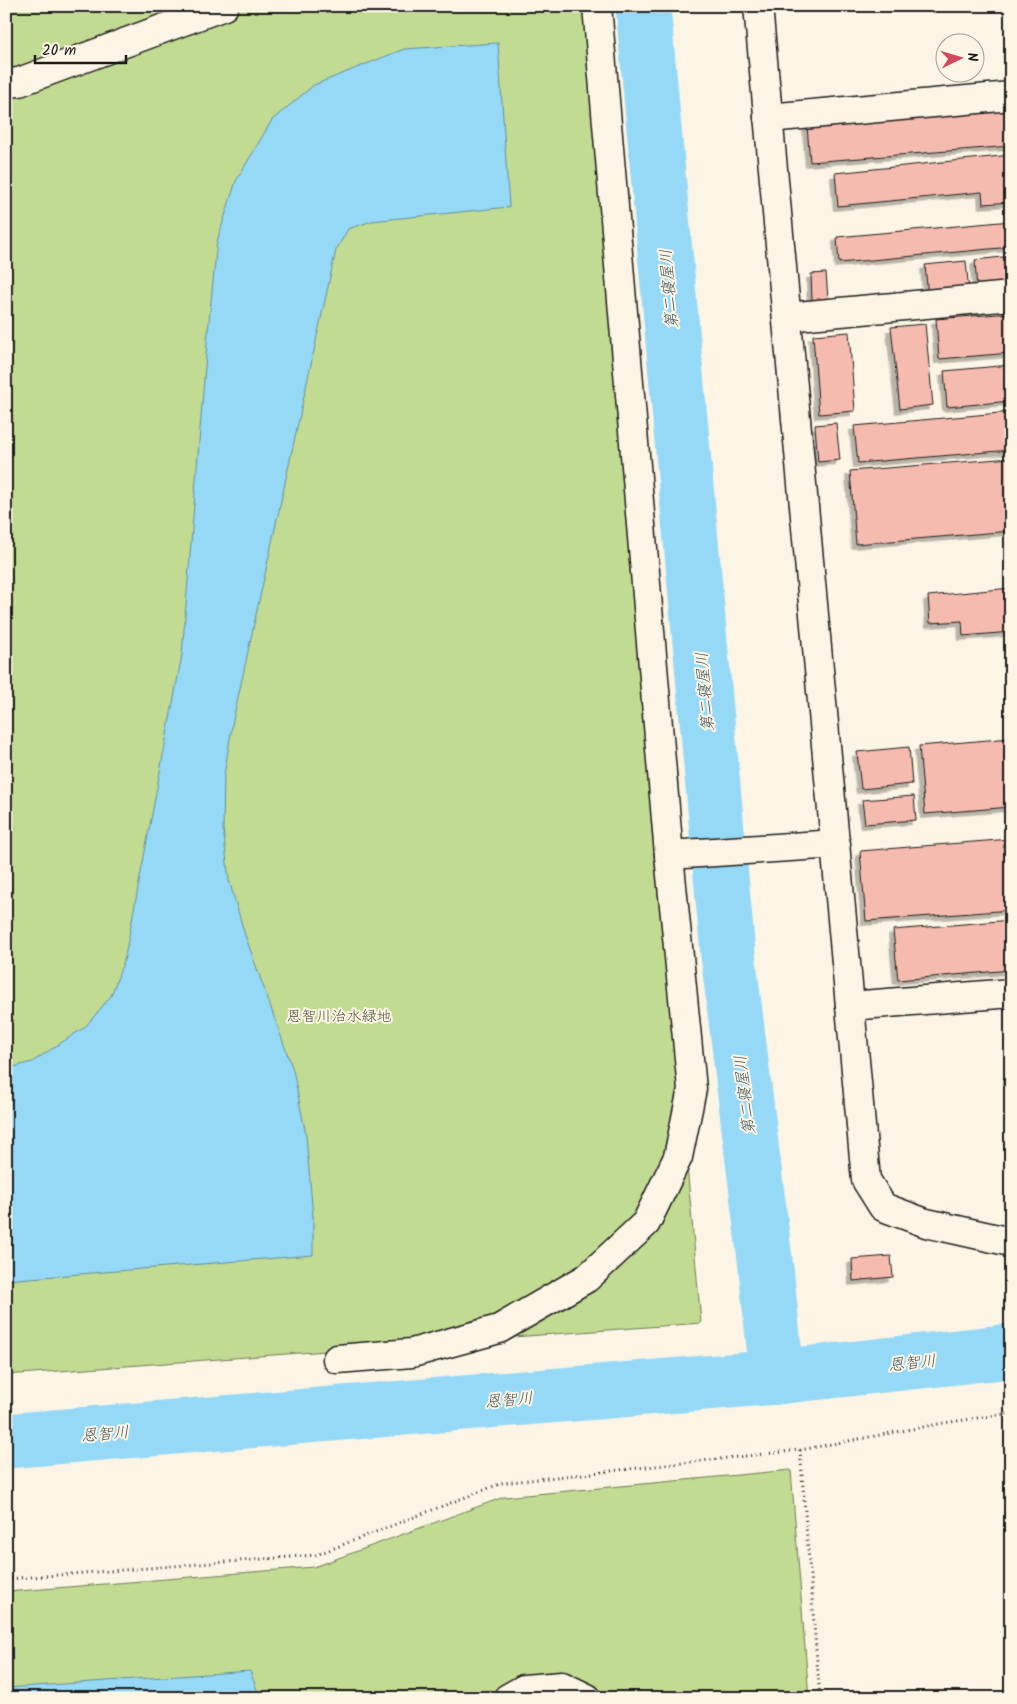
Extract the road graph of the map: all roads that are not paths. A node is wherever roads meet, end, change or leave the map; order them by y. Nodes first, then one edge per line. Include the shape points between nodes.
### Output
1 (224, 6) edge
2 (597, 6) edge
3 (758, 6) edge
4 (6, 83) edge
5 (1011, 96) edge
6 (768, 118) junction
7 (1011, 296) edge
8 (787, 317) junction
9 (836, 844) junction
10 (669, 855) junction
11 (1011, 993) edge
12 (850, 1006) junction
13 (1011, 1242) edge
14 (337, 1359) dead end
15 (508, 1698) edge
16 (587, 1698) edge

1 - 4 street via 19,82
2 - 10 street
3 - 6 street
5 - 6 street
6 - 8 street
7 - 8 street
8 - 9 street
9 - 10 street
9 - 12 street
10 - 14 street via 692,1089 678,1157 646,1222 587,1278 499,1329 412,1353
11 - 12 street
12 - 13 street via 866,1180 883,1207 926,1223
15 - 16 street via 524,1689 562,1686

